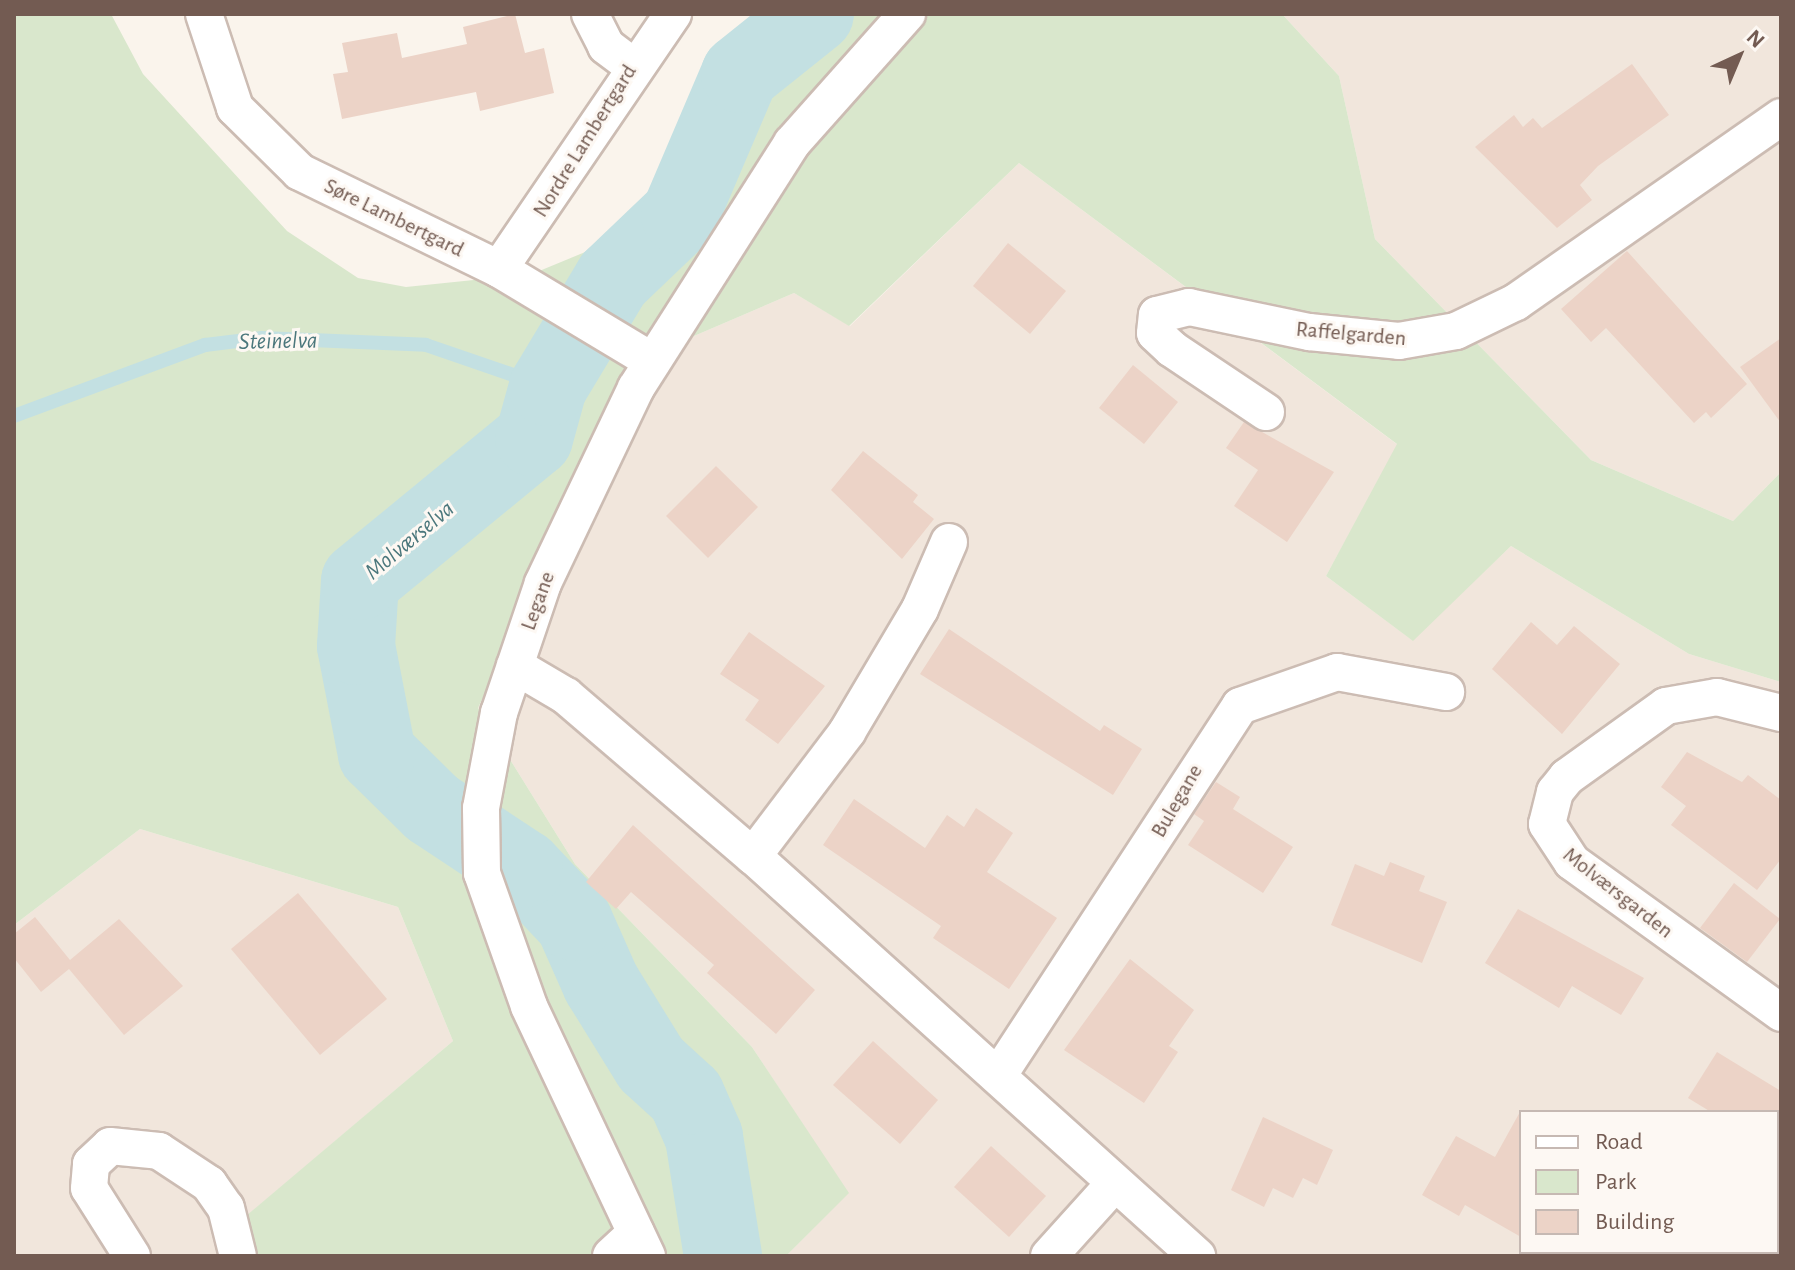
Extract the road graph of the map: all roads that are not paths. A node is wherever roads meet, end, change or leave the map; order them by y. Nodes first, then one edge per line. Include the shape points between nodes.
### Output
1 (204, 14) edge
2 (590, 14) edge
3 (673, 14) edge
4 (907, 14) edge
5 (631, 65) junction
6 (1781, 117) edge
7 (499, 269) junction
8 (652, 361) junction
9 (1266, 412) dead end
10 (949, 542) dead end
11 (515, 666) junction
12 (1446, 692) dead end
13 (1781, 713) edge
14 (753, 856) junction
15 (1781, 1013) edge
16 (998, 1076) junction
17 (1114, 1184) junction
18 (632, 1248) edge
19 (132, 1256) edge
20 (238, 1256) edge
21 (1049, 1256) edge
22 (1197, 1256) edge

1 - 7 street, Søre Lambertgard via 235,108 300,172
2 - 5 street via 606,46
3 - 5 street, Nordre Lambertgard
4 - 8 street, Legane via 792,143
5 - 7 street, Nordre Lambertgard via 546,208
6 - 9 street, Raffelgarden via 1516,302 1456,331 1399,341 1294,330 1189,307 1157,315 1155,333
7 - 8 street, Søre Lambertgard
8 - 11 street, Legane via 590,473
10 - 14 street via 920,609 847,732
11 - 14 street via 566,696
11 - 18 street, Legane via 481,808 482,873 529,1006
12 - 16 street, Bulegane via 1337,672 1240,706
13 - 15 street, Molværsgarden via 1717,697 1666,706 1567,777 1555,792 1547,824 1572,862
14 - 16 street
16 - 17 street
17 - 21 street
17 - 22 street
19 - 20 street via 89,1188 91,1164 110,1146 159,1151 209,1184 226,1208

